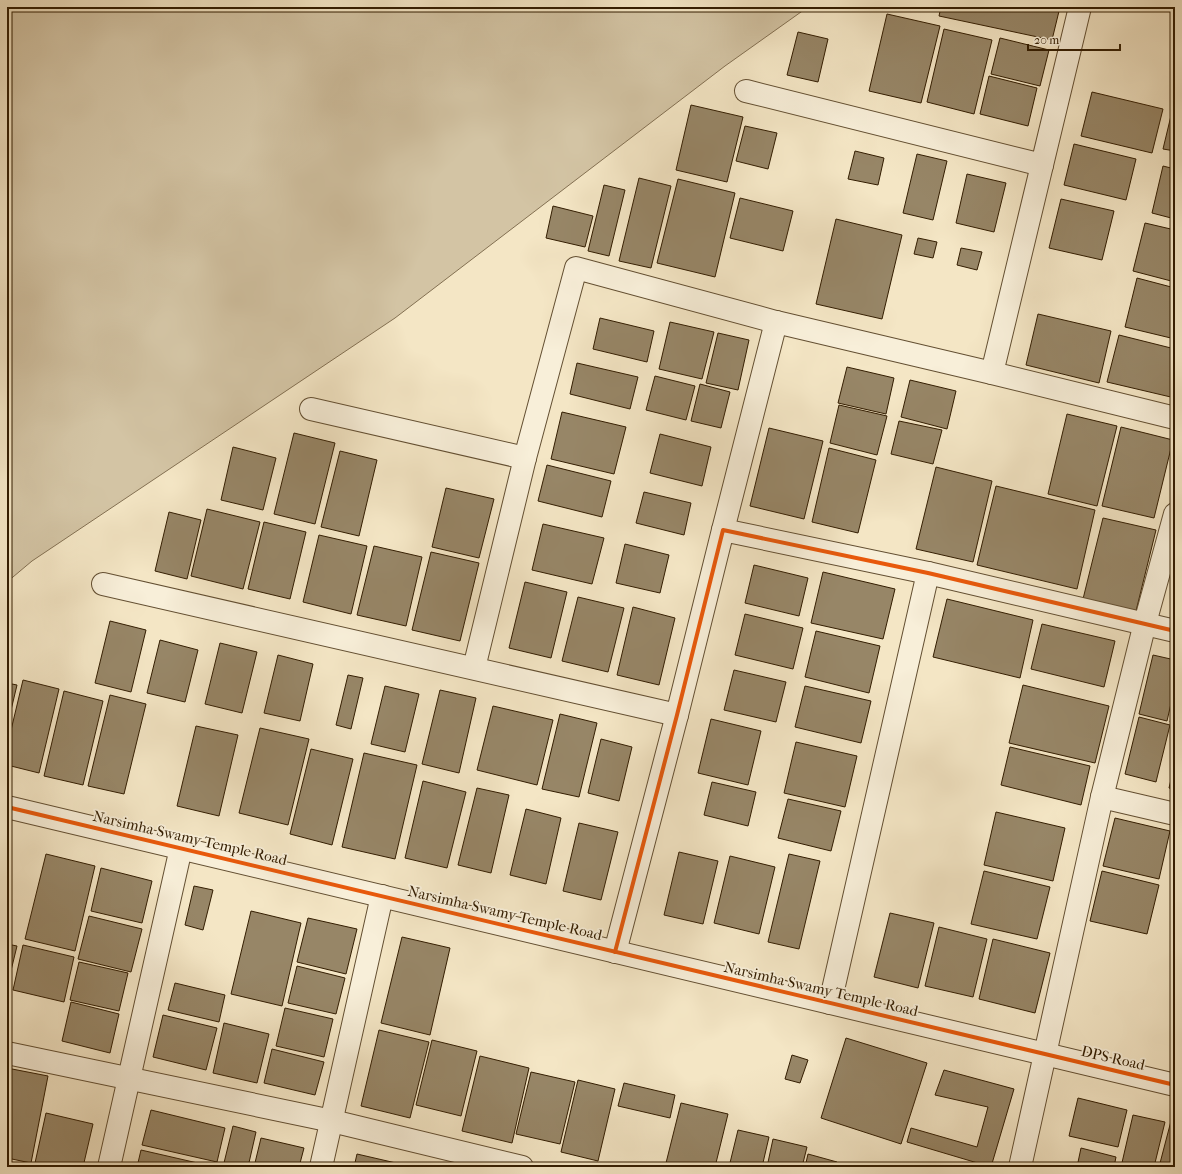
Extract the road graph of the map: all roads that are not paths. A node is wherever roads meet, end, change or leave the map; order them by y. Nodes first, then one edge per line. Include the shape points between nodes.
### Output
1 (1080, 7) edge
2 (746, 91) dead end
3 (1042, 166) junction
4 (776, 322) junction
5 (992, 373) junction
6 (311, 409) dead end
7 (1175, 418) edge
8 (525, 458) junction
9 (1175, 514) edge
10 (724, 530) junction
11 (928, 573) junction
12 (103, 584) dead end
13 (1145, 623) junction
14 (1175, 631) edge
15 (474, 668) junction
16 (677, 715) junction
17 (1102, 797) junction
18 (7, 807) edge
19 (1175, 814) edge
20 (180, 848) junction
21 (382, 896) junction
22 (615, 952) junction
23 (830, 1003) junction
24 (7, 1053) edge
25 (1045, 1055) junction
26 (129, 1078) junction
27 (1175, 1085) edge
28 (332, 1121) junction
29 (109, 1167) edge
30 (321, 1167) edge
31 (522, 1167) edge
32 (1020, 1167) edge

1 - 3 street
2 - 3 street
3 - 5 street
4 - 5 street
4 - 8 street via 576,268
4 - 10 street
5 - 7 street
6 - 8 street
8 - 15 street
9 - 13 street
10 - 11 street
10 - 16 street
11 - 13 street
11 - 23 street
12 - 15 street
13 - 14 street
13 - 17 street
15 - 16 street
16 - 22 street
17 - 19 street
17 - 25 street
18 - 20 street, Narsimha Swamy Temple Road
20 - 21 street, Narsimha Swamy Temple Road
20 - 26 street
21 - 22 street, Narsimha Swamy Temple Road
21 - 28 street
22 - 23 street, Narsimha Swamy Temple Road
23 - 25 street, Narsimha Swamy Temple Road
24 - 26 street
25 - 27 street, DPS Road
25 - 32 street
26 - 28 street
26 - 29 street
28 - 30 street
28 - 31 street

